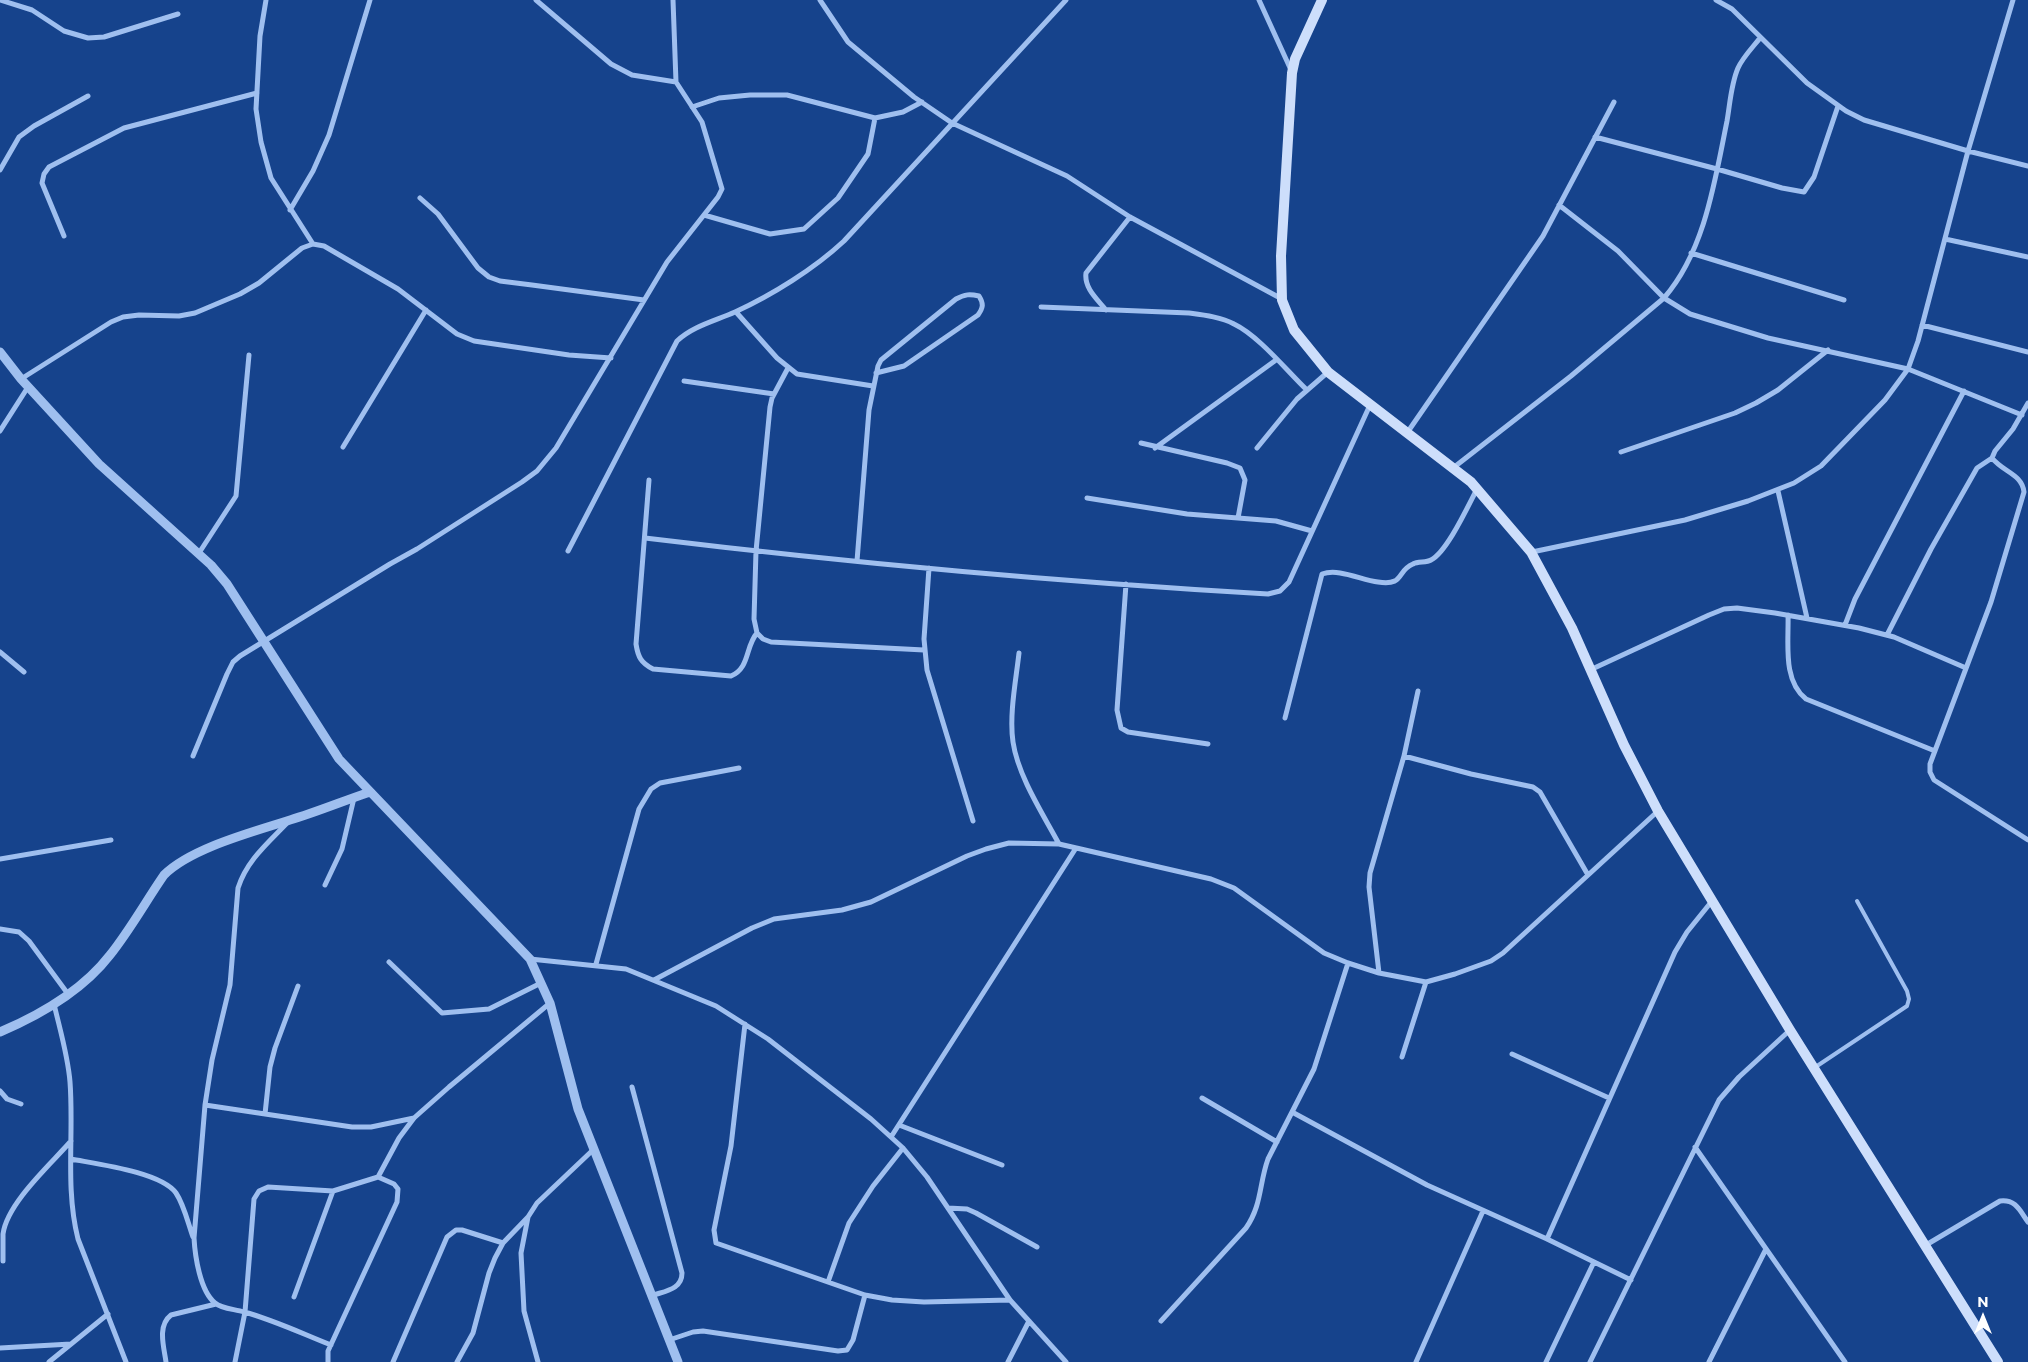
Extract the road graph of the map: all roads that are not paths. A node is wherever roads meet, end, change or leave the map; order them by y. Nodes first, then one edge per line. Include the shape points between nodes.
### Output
1 (0, 0) edge
2 (266, 0) edge
3 (370, 0) edge
4 (536, 0) edge
5 (674, 0) edge
6 (820, 0) edge
7 (1066, 0) edge
8 (1259, 0) edge
9 (1322, 0) edge
10 (1716, 0) edge
11 (2012, 0) edge
12 (178, 14) dead end
13 (1760, 38) junction
14 (1292, 72) junction
15 (676, 82) junction
16 (257, 93) junction
17 (88, 96) dead end
18 (922, 102) junction
19 (1614, 102) dead end
20 (1838, 106) junction
21 (692, 107) junction
22 (875, 118) junction
23 (952, 123) junction
24 (1595, 137) junction
25 (1968, 151) junction
26 (2028, 166) edge
27 (1717, 169) junction
28 (0, 170) edge
29 (420, 198) dead end
30 (1559, 205) junction
31 (290, 210) junction
32 (704, 215) junction
33 (1130, 217) junction
34 (64, 236) dead end
35 (1944, 239) junction
36 (313, 244) junction
37 (1691, 254) junction
38 (2028, 257) edge
39 (1664, 298) junction
40 (644, 300) junction
41 (1282, 300) junction
42 (1844, 300) dead end
43 (1040, 307) dead end
44 (426, 310) junction
45 (1106, 310) junction
46 (736, 312) junction
47 (1922, 325) junction
48 (1828, 350) junction
49 (2028, 352) edge
50 (249, 355) dead end
51 (2, 358) edge
52 (611, 358) junction
53 (1276, 360) junction
54 (788, 368) junction
55 (1908, 368) junction
56 (1328, 372) junction
57 (876, 373) junction
58 (22, 379) junction
59 (684, 380) dead end
60 (873, 386) junction
61 (28, 387) junction
62 (1307, 390) junction
63 (1964, 391) junction
64 (774, 394) junction
65 (2028, 403) edge
66 (1370, 404) junction
67 (2022, 415) junction
68 (0, 431) edge
69 (1407, 433) junction
70 (1141, 443) dead end
71 (343, 447) dead end
72 (1155, 448) junction
73 (1257, 448) dead end
74 (1621, 452) dead end
75 (1992, 458) junction
76 (1453, 468) junction
77 (649, 480) dead end
78 (2026, 485) edge
79 (1477, 489) junction
80 (1778, 490) junction
81 (1087, 498) dead end
82 (1238, 518) junction
83 (1312, 531) junction
84 (645, 538) junction
85 (568, 551) dead end
86 (756, 551) junction
87 (1531, 552) junction
88 (199, 553) junction
89 (857, 561) junction
90 (929, 568) junction
91 (1126, 584) junction
92 (1788, 615) junction
93 (1807, 618) junction
94 (1845, 625) junction
95 (757, 633) junction
96 (1887, 635) junction
97 (262, 641) junction
98 (924, 650) junction
99 (0, 652) edge
100 (1019, 653) dead end
101 (1966, 668) junction
102 (1590, 670) junction
103 (24, 672) dead end
104 (1418, 691) dead end
105 (1285, 718) dead end
106 (1208, 744) dead end
107 (1935, 751) junction
108 (193, 756) dead end
109 (1404, 756) junction
110 (739, 768) dead end
111 (370, 792) junction
112 (355, 797) junction
113 (1658, 811) junction
114 (290, 820) junction
115 (973, 821) dead end
116 (111, 840) dead end
117 (2028, 840) edge
118 (1059, 844) junction
119 (1076, 848) junction
120 (0, 859) edge
121 (1588, 875) junction
122 (325, 885) dead end
123 (1713, 901) junction
124 (1857, 901) dead end
125 (0, 928) edge
126 (530, 958) junction
127 (389, 962) dead end
128 (1348, 963) junction
129 (596, 964) junction
130 (1379, 973) junction
131 (654, 980) junction
132 (1426, 982) junction
133 (541, 983) junction
134 (298, 986) dead end
135 (68, 994) junction
136 (550, 1003) junction
137 (54, 1004) junction
138 (745, 1024) junction
139 (1790, 1030) junction
140 (0, 1032) edge
141 (1512, 1054) dead end
142 (1402, 1057) dead end
143 (1814, 1068) junction
144 (632, 1087) dead end
145 (0, 1091) edge
146 (1202, 1098) dead end
147 (1609, 1098) junction
148 (22, 1104) dead end
149 (205, 1105) junction
150 (1292, 1112) junction
151 (265, 1114) junction
152 (414, 1118) junction
153 (899, 1125) junction
154 (891, 1137) junction
155 (71, 1140) junction
156 (1277, 1142) junction
157 (1695, 1147) junction
158 (903, 1148) junction
159 (594, 1150) junction
160 (71, 1159) junction
161 (1002, 1165) dead end
162 (378, 1177) junction
163 (333, 1191) junction
164 (948, 1208) junction
165 (1483, 1211) junction
166 (528, 1217) junction
167 (2028, 1222) edge
168 (194, 1238) junction
169 (1547, 1238) junction
170 (503, 1243) junction
171 (1926, 1245) junction
172 (1037, 1247) dead end
173 (1766, 1250) junction
174 (4, 1261) dead end
175 (1594, 1262) junction
176 (1631, 1280) junction
177 (828, 1282) junction
178 (865, 1295) junction
179 (651, 1296) junction
180 (294, 1298) dead end
181 (1010, 1300) junction
182 (216, 1304) junction
183 (245, 1312) junction
184 (108, 1314) junction
185 (1029, 1321) junction
186 (1161, 1321) dead end
187 (669, 1340) junction
188 (71, 1344) junction
189 (331, 1345) junction
190 (0, 1348) edge
191 (49, 1362) edge
192 (126, 1362) edge
193 (166, 1362) edge
194 (235, 1362) edge
195 (328, 1362) edge
196 (393, 1362) edge
197 (457, 1362) edge
198 (538, 1362) edge
199 (678, 1362) edge
200 (1008, 1362) edge
201 (1066, 1362) edge
202 (1416, 1362) edge
203 (1546, 1362) edge
204 (1590, 1362) edge
205 (1709, 1362) edge
206 (1845, 1362) edge
207 (1998, 1362) edge

1 - 12 street via 32,10 64,31 88,38 104,37
2 - 16 street via 260,36
3 - 31 street via 330,135
4 - 15 street via 611,64 632,75
5 - 15 street
6 - 18 street via 848,42
7 - 23 street
8 - 14 street
9 - 14 main road
10 - 13 street via 1732,10
11 - 25 street
13 - 20 street via 1807,83
13 - 27 street via 1737,70
14 - 41 main road via 1281,256
15 - 21 street
16 - 31 street via 261,142 271,178
16 - 34 street via 124,128 49,167 42,183
17 - 28 street via 19,137
18 - 22 street via 903,112
18 - 23 street
19 - 24 street
20 - 25 street via 1864,120
20 - 27 street via 1814,177 1804,192
21 - 22 street via 719,98 787,96
21 - 32 street via 702,122 722,189
22 - 32 street via 868,154 838,198 804,229 770,234
23 - 33 street via 1067,176
23 - 46 street via 829,256
24 - 27 street
24 - 30 street
25 - 26 street
25 - 35 street
27 - 37 street
29 - 40 street via 438,214 478,268 490,277
30 - 39 street via 1618,251
30 - 69 street via 1543,236
31 - 36 street
32 - 40 street via 667,262
33 - 41 street
33 - 45 street via 1086,273 1088,288
35 - 38 street
35 - 47 street
36 - 44 street via 324,246 398,289
36 - 58 street via 302,248 240,294 195,313 123,317
37 - 39 street
37 - 42 street
39 - 48 street via 1699,318 1768,338
39 - 76 street
40 - 52 street
41 - 56 main road via 1294,330
43 - 45 street
44 - 52 street via 457,334 474,342
44 - 71 street
45 - 53 street via 1196,314 1224,320 1245,330
46 - 54 street
46 - 85 street via 687,332 677,341
47 - 49 street
47 - 55 street
48 - 55 street
48 - 74 street via 1778,390 1756,403
50 - 88 street via 236,496
51 - 58 street
52 - 97 street via 556,448 537,471 417,550
53 - 62 street
53 - 72 street
54 - 60 street via 797,374
54 - 64 street
55 - 63 street
55 - 80 street via 1885,400 1821,466
56 - 62 street
56 - 66 main road
57 - 57 street via 887,354 956,299 962,295 979,296 983,302 978,315 904,366
57 - 60 street
58 - 61 street
59 - 64 street
60 - 89 street
61 - 68 street
61 - 88 street via 98,464
62 - 73 street
63 - 67 street
63 - 94 street via 1854,599
64 - 86 street
65 - 67 street
66 - 69 main road
66 - 83 street
67 - 75 street
69 - 76 main road
70 - 72 street
72 - 82 street via 1240,468 1245,480
75 - 78 street
75 - 96 street via 1978,468 1931,549
76 - 79 main road
77 - 84 street
78 - 101 street via 1996,585
79 - 87 main road
79 - 105 street via 1450,539 1438,554 1431,561 1412,564 1397,581 1379,582 1335,573 1322,574
80 - 87 street via 1685,520
80 - 93 street
81 - 82 street via 1187,514
82 - 83 street via 1276,521
83 - 91 street via 1289,582 1280,591 1268,594
84 - 86 street
84 - 95 street via 636,644 643,664 653,669 730,676 743,668
86 - 89 street
86 - 95 street via 754,619
87 - 102 main road via 1572,628
88 - 97 street via 227,584
89 - 90 street
90 - 91 street
90 - 98 street
91 - 106 street via 1117,710 1121,728 1128,732
92 - 93 street
92 - 102 street via 1724,609
92 - 107 street via 1789,669 1798,692
93 - 94 street
94 - 96 street
95 - 98 street via 771,642
96 - 101 street
97 - 108 street via 233,662
97 - 111 street via 339,759
98 - 115 street via 927,670
99 - 103 street
100 - 118 street via 1013,742 1022,772
101 - 107 street
102 - 113 main road
104 - 109 street
107 - 117 street via 1930,764 1934,780
109 - 121 street via 1533,787 1540,792
109 - 130 street via 1370,872
110 - 129 street via 660,783 644,798
111 - 112 street
111 - 126 street
112 - 114 street
112 - 122 street via 342,849
113 - 121 street
113 - 123 main road
114 - 135 street via 250,832 174,865 110,955
114 - 149 street via 249,863 238,888 230,985
116 - 120 street
118 - 119 street
118 - 131 street via 1009,844 986,849 871,902 842,910 774,919
119 - 128 street via 1234,888 1305,941
119 - 153 street
121 - 132 street via 1503,954
123 - 139 main road
123 - 147 street via 1675,952
124 - 143 lane via 1906,991 1907,1006
125 - 135 street via 19,932
126 - 129 street
126 - 133 street
127 - 133 street via 442,1013 490,1009
128 - 130 street
128 - 150 street via 1314,1069
129 - 131 street via 626,969
130 - 132 street
131 - 138 street via 716,1006
132 - 142 street
133 - 136 street
134 - 151 street via 270,1067
135 - 137 street
136 - 152 street
136 - 159 street via 578,1109
137 - 140 street
137 - 155 street via 70,1082
138 - 154 street via 775,1044
138 - 177 street via 731,1146 714,1238 722,1246
139 - 143 main road
139 - 157 street via 1719,1100
141 - 147 street
143 - 171 main road
144 - 179 street via 682,1273 679,1285
145 - 148 street via 7,1099
146 - 156 street
147 - 169 street
149 - 151 street
149 - 168 street
150 - 156 street
150 - 165 street via 1427,1185
151 - 152 street via 352,1127 371,1127
152 - 162 street
153 - 154 street
153 - 161 street
154 - 158 street
155 - 160 street
155 - 174 street via 15,1204 4,1233
156 - 186 street via 1263,1173 1255,1215
157 - 173 street
157 - 176 street
158 - 164 street via 928,1177
158 - 177 street via 849,1224
159 - 166 street via 537,1203
159 - 179 street
160 - 168 street via 153,1177 168,1184 177,1194
160 - 184 street via 78,1238
162 - 163 street
162 - 189 street via 398,1189 397,1202
163 - 180 street
163 - 183 street via 268,1187 258,1191 254,1199
164 - 172 street via 967,1209
164 - 181 street
165 - 169 street
165 - 202 street
166 - 170 street
166 - 198 street via 521,1253 524,1311
167 - 171 street via 2015,1203 2000,1201
168 - 182 street via 200,1275
169 - 175 street
170 - 196 street via 462,1230 451,1232
170 - 197 street via 489,1273 474,1334
171 - 207 main road
173 - 205 street
173 - 206 street
175 - 176 street
175 - 203 street
176 - 204 street
177 - 178 street
178 - 181 street via 924,1302
178 - 187 street via 853,1340 847,1350 703,1331
179 - 187 street
181 - 185 street
182 - 183 street
182 - 193 street via 166,1319 162,1332
183 - 189 street
183 - 194 street
184 - 188 street
184 - 192 street
185 - 200 street
185 - 201 street
187 - 199 street
188 - 190 street
188 - 191 street
189 - 195 street

